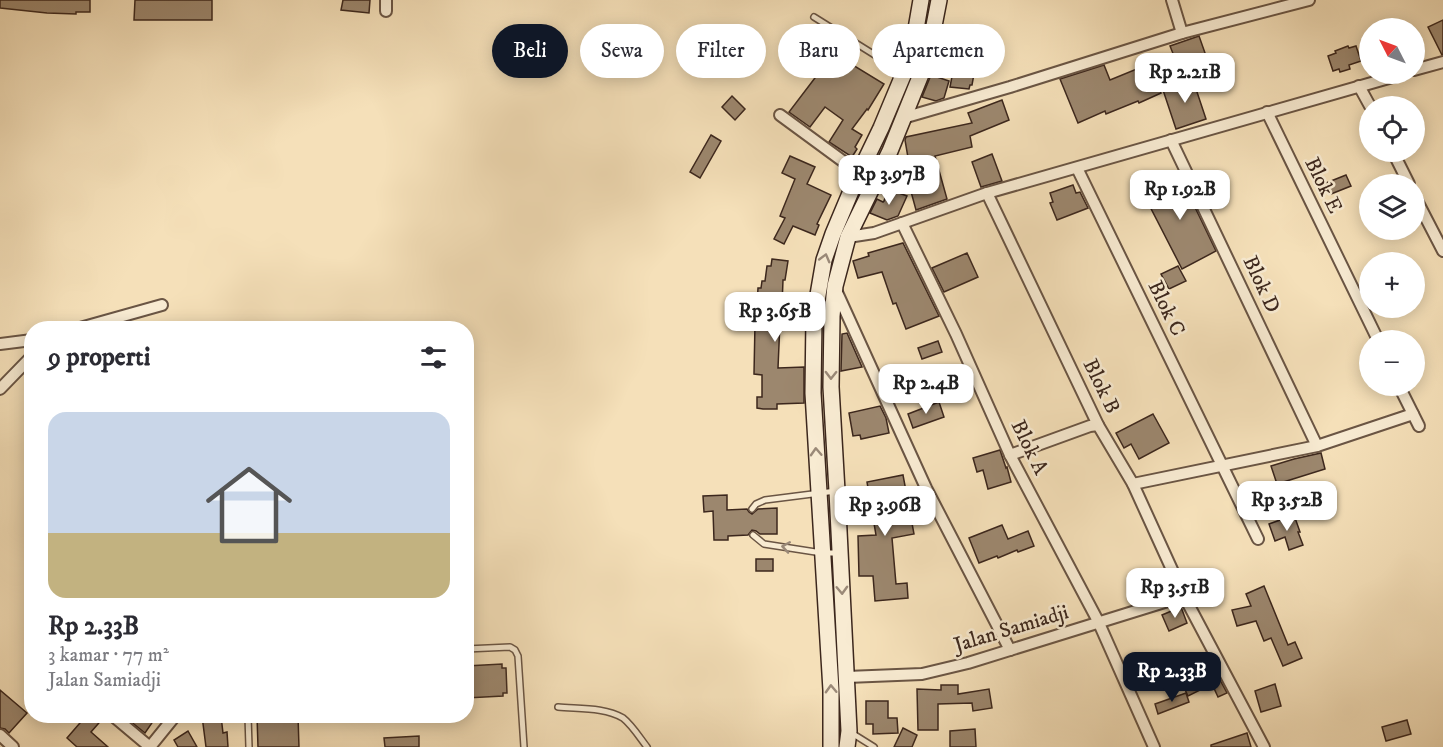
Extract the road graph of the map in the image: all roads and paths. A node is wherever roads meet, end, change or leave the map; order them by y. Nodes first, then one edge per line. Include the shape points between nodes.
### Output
1 (921, 0) edge
2 (939, 0) edge
3 (1172, 0) edge
4 (1309, 0) edge
5 (1295, 2) edge
6 (814, 17) dead end
7 (917, 24) edge
8 (1182, 33) junction
9 (872, 52) edge
10 (1443, 62) edge
11 (1425, 67) edge
12 (902, 78) edge
13 (1366, 84) edge
14 (1359, 86) junction
15 (1364, 96) edge
16 (1267, 112) junction
17 (780, 115) dead end
18 (903, 118) junction
19 (1171, 140) junction
20 (1077, 168) junction
21 (859, 172) junction
22 (987, 193) junction
23 (1425, 216) edge
24 (902, 223) junction
25 (848, 237) junction
26 (1443, 251) edge
27 (835, 286) junction
28 (162, 305) dead end
29 (105, 321) edge
30 (1373, 330) edge
31 (24, 341) edge
32 (0, 344) edge
33 (24, 364) edge
34 (0, 389) edge
35 (1405, 396) edge
36 (1413, 414) junction
37 (1098, 425) junction
38 (1419, 426) dead end
39 (1317, 446) junction
40 (1010, 455) junction
41 (1221, 465) junction
42 (1133, 484) junction
43 (837, 491) junction
44 (819, 494) junction
45 (752, 509) dead end
46 (753, 535) dead end
47 (1258, 539) dead end
48 (822, 553) junction
49 (840, 553) junction
50 (1184, 596) junction
51 (1098, 621) junction
52 (474, 649) edge
53 (1010, 650) junction
54 (846, 677) junction
55 (558, 707) dead end
56 (121, 723) edge
57 (169, 723) edge
58 (248, 723) edge
59 (0, 735) edge
60 (848, 739) edge
61 (13, 747) edge
62 (150, 747) edge
63 (249, 747) edge
64 (524, 747) edge
65 (647, 747) edge
66 (831, 747) edge
67 (874, 747) edge
68 (1154, 747) edge
69 (1264, 747) edge

1 - 7 main road
2 - 18 main road via 922,72
3 - 8 street
4 - 5 street
5 - 8 street
6 - 9 lane
8 - 18 street
10 - 11 street
12 - 21 main road
13 - 14 street
14 - 15 street
14 - 16 street
16 - 19 street
16 - 30 street, Blok E
17 - 21 street
18 - 25 main road
19 - 20 street
19 - 39 street, Blok D
20 - 22 street
20 - 41 street, Blok C
44 -> 21 main road via 813,393 814,318 832,234
22 - 24 street
22 - 37 street, Blok B
23 - 26 street
24 - 25 street
24 - 40 street, Blok A
25 - 27 main road
27 -> 43 main road via 831,387
27 - 53 street via 927,488
28 - 29 street
31 - 32 street
33 - 34 street
35 - 36 street
36 - 38 street
36 - 39 street
37 - 40 street
37 - 42 street, Blok B
39 - 41 street
40 - 51 street, Blok A
41 - 42 street
41 - 47 street, Blok C
42 - 50 street, Blok B
43 - 44 lane
43 - 49 main road
44 - 45 lane via 765,500
44 - 48 main road
48 -> 46 lane via 764,544
48 - 49 lane
66 -> 48 main road
49 -> 54 main road
50 - 51 street, Jalan Samiadji
50 - 69 street, Blok B
51 - 53 street, Jalan Samiadji
51 - 68 street, Blok A
52 - 64 lane via 516,650
53 - 54 street, Jalan Samiadji via 922,674
54 - 60 main road
55 - 65 lane via 615,714
56 - 62 street
57 - 62 street
58 - 63 lane
59 - 61 street
60 - 67 lane

